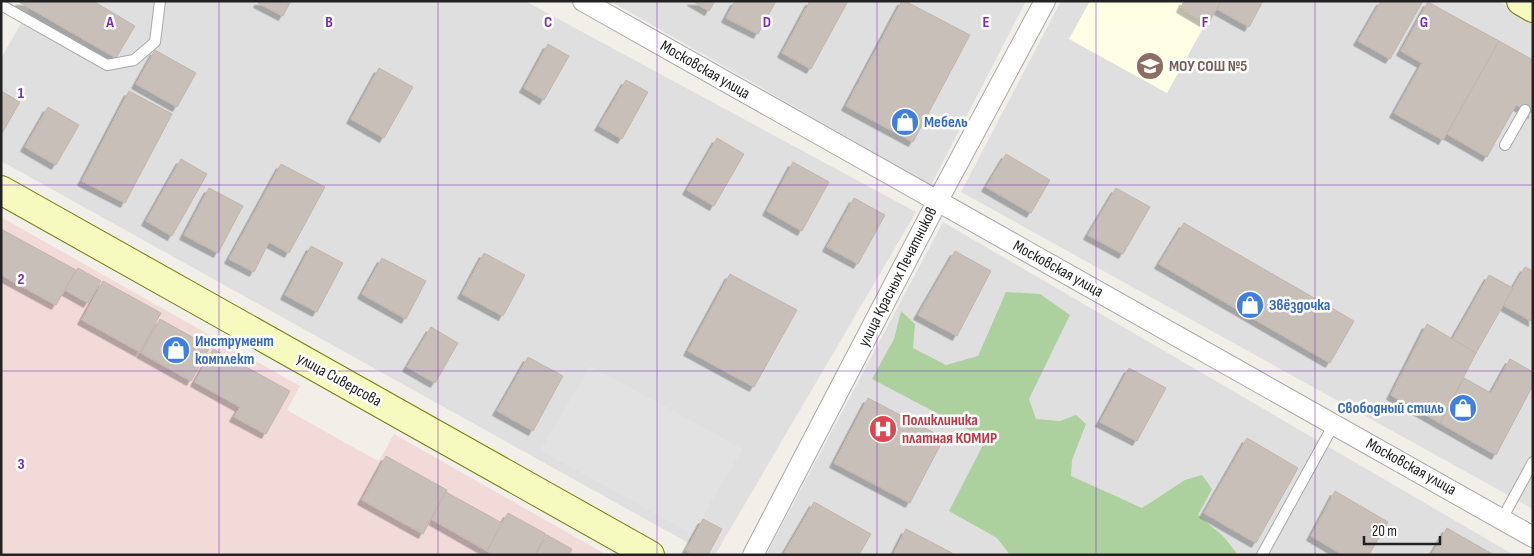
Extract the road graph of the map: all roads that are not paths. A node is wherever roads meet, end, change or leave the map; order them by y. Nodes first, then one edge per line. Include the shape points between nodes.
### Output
1 (160, 1) edge
2 (583, 1) edge
3 (1045, 1) edge
4 (1521, 1) edge
5 (1, 5) edge
6 (1533, 8) edge
7 (1525, 110) dead end
8 (1505, 145) dead end
9 (1, 190) edge
10 (937, 202) junction
11 (1334, 424) junction
12 (1533, 462) edge
13 (1502, 519) junction
14 (1533, 537) edge
15 (650, 555) edge
16 (754, 555) edge
17 (1262, 555) edge

1 - 5 lane via 155,42 134,60 107,65
2 - 10 street, Московская улица
3 - 10 street, улица Красных Печатников
4 - 6 street
7 - 8 lane
9 - 15 street, улица Сиверсова
10 - 11 street, Московская улица
10 - 16 street, улица Красных Печатников
11 - 13 street, Московская улица
11 - 17 lane
12 - 13 lane
13 - 14 street, Московская улица

